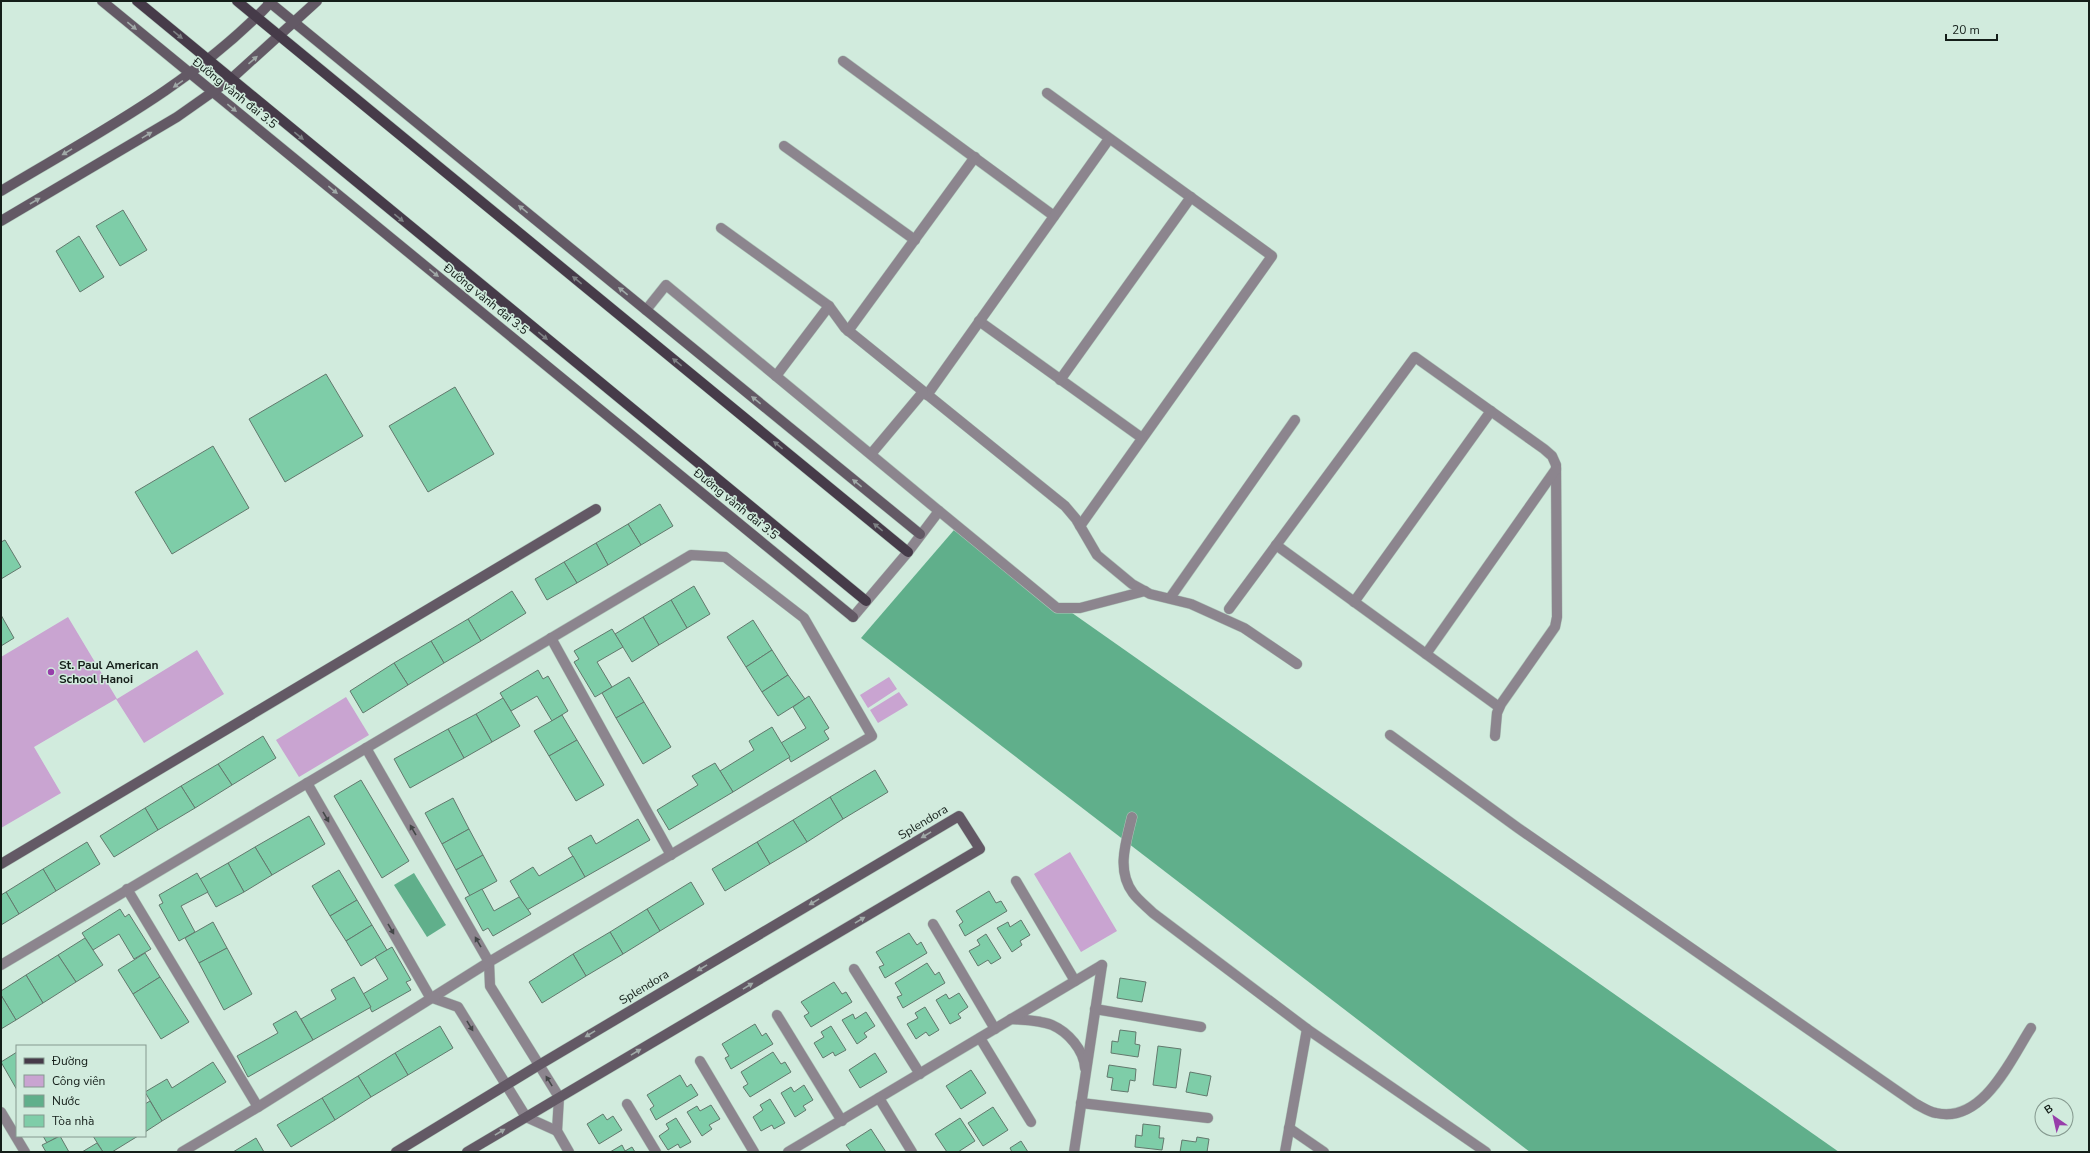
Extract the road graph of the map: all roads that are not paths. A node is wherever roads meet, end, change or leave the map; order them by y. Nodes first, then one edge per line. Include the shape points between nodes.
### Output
1 (102, 1) edge
2 (137, 1) edge
3 (237, 1) edge
4 (317, 1) edge
5 (270, 2) edge
6 (257, 18) junction
7 (294, 22) junction
8 (280, 36) junction
9 (208, 59) junction
10 (843, 61) dead end
11 (191, 74) junction
12 (231, 79) junction
13 (212, 92) junction
14 (1047, 93) dead end
15 (1109, 139) junction
16 (784, 146) dead end
17 (975, 157) junction
18 (1, 191) edge
19 (1192, 197) junction
20 (1054, 216) junction
21 (1, 221) edge
22 (722, 228) dead end
23 (915, 240) junction
24 (829, 306) junction
25 (646, 310) junction
26 (979, 321) junction
27 (848, 331) junction
28 (776, 376) junction
29 (1060, 380) junction
30 (925, 393) junction
31 (1491, 411) junction
32 (1295, 420) dead end
33 (1142, 438) junction
34 (871, 454) junction
35 (1556, 469) junction
36 (596, 509) dead end
37 (939, 511) junction
38 (1080, 526) junction
39 (920, 534) junction
40 (1276, 545) junction
41 (908, 552) junction
42 (1145, 591) junction
43 (1170, 598) junction
44 (866, 601) junction
45 (1354, 602) junction
46 (1229, 609) dead end
47 (551, 638) junction
48 (1426, 654) junction
49 (1297, 664) dead end
50 (1499, 707) junction
51 (1390, 735) dead end
52 (1495, 736) dead end
53 (366, 748) junction
54 (307, 783) junction
55 (1132, 817) dead end
56 (670, 855) junction
57 (1, 864) edge
58 (1016, 881) dead end
59 (127, 889) junction
60 (933, 924) dead end
61 (489, 962) junction
62 (1, 965) edge
63 (854, 969) dead end
64 (1075, 981) junction
65 (432, 998) junction
66 (1095, 1010) junction
67 (777, 1015) dead end
68 (1011, 1019) junction
69 (1201, 1027) dead end
70 (2031, 1028) dead end
71 (995, 1029) junction
72 (1307, 1029) junction
73 (980, 1038) junction
74 (700, 1061) dead end
75 (539, 1064) junction
76 (920, 1074) junction
77 (1084, 1084) junction
78 (505, 1085) junction
79 (559, 1098) junction
80 (879, 1098) junction
81 (1082, 1103) junction
82 (627, 1104) dead end
83 (258, 1107) junction
84 (1, 1112) edge
85 (526, 1117) junction
86 (1208, 1118) dead end
87 (842, 1121) junction
88 (1031, 1122) dead end
89 (1289, 1128) junction
90 (557, 1131) junction
91 (25, 1152) edge
92 (182, 1152) edge
93 (396, 1152) edge
94 (466, 1152) edge
95 (569, 1152) edge
96 (656, 1152) edge
97 (754, 1152) edge
98 (788, 1152) edge
99 (912, 1152) edge
100 (1074, 1152) edge
101 (1285, 1152) edge
102 (1324, 1152) edge
103 (1486, 1152) edge

1 -> 11 street, Đường vành đai 3.5
2 -> 9 main road, Đường vành đai 3.5
3 - 6 main road
4 - 7 street
5 - 6 street
5 - 7 street
6 - 8 main road
6 - 9 street
7 - 8 street
25 -> 7 street
12 -> 8 street
41 -> 8 main road
9 - 11 street
9 - 12 main road, Đường vành đai 3.5
10 - 17 street
11 - 13 street, Đường vành đai 3.5
11 -> 18 street via 163,94
12 - 13 street
12 -> 44 main road, Đường vành đai 3.5
21 -> 13 street via 177,117
13 -> 44 street, Đường vành đai 3.5 via 853,617
14 - 15 street
15 - 19 street
15 - 20 street
16 - 23 street
17 - 20 street
17 - 23 street
19 - 29 street
19 - 33 street via 1272,256
20 - 26 street
22 - 24 street
23 - 27 street
24 - 27 street
24 - 28 street
25 - 28 street via 666,285
39 -> 25 street
26 - 29 street
26 - 30 street
27 - 30 street
28 - 34 street
29 - 33 street
30 - 34 street
30 - 38 street via 1065,506
31 - 35 street via 1544,449 1555,461
31 - 40 street via 1415,357
31 - 45 street
32 - 43 street
33 - 38 street
34 - 37 street
35 - 48 street
35 - 50 street via 1556,627
36 - 57 street
37 - 39 street
37 - 42 street via 1057,608 1080,608
38 - 42 street via 1097,555 1116,572
39 - 41 street
40 - 45 street
40 - 46 street
41 - 44 street
42 - 43 street
43 - 49 street via 1191,604 1244,628
45 - 48 street
47 - 53 street
47 - 56 street
47 - 56 street via 691,555 725,557 804,618 872,736
48 - 50 street
50 - 52 street
51 - 70 street via 1524,833 1916,1104 1936,1113 1962,1112 1971,1107 1991,1091
53 - 54 street
61 -> 53 street
54 - 59 street
54 -> 65 street
55 - 72 street via 1123,855 1126,881 1133,893 1153,913
56 - 61 street
58 - 64 street
59 - 62 street
59 - 83 street
60 - 71 street
61 - 65 street
61 - 75 street via 490,986
63 - 76 street
64 - 66 street via 1102,965
64 - 68 street
65 -> 78 street via 458,1007
65 - 83 street
66 - 69 street
66 - 77 street
67 - 87 street
68 - 71 street
68 - 77 street via 1051,1025 1067,1034 1078,1048 1085,1066
71 - 73 street
72 - 89 street
72 - 103 street
73 - 76 street
73 - 88 street
74 - 97 street
75 - 78 street, Splendora
79 -> 75 street
79 -> 75 street, Splendora via 980,849 959,816
76 - 80 street
77 - 81 street
78 - 85 street
78 - 93 street, Splendora
79 - 85 street, Splendora
79 - 90 street
80 - 87 street
80 - 99 street
81 - 86 street
81 - 100 street
82 - 96 street
83 - 92 street
84 - 91 street
85 - 90 street
94 -> 85 street, Splendora
87 - 98 street
89 - 101 street
89 - 102 street
90 - 95 street

